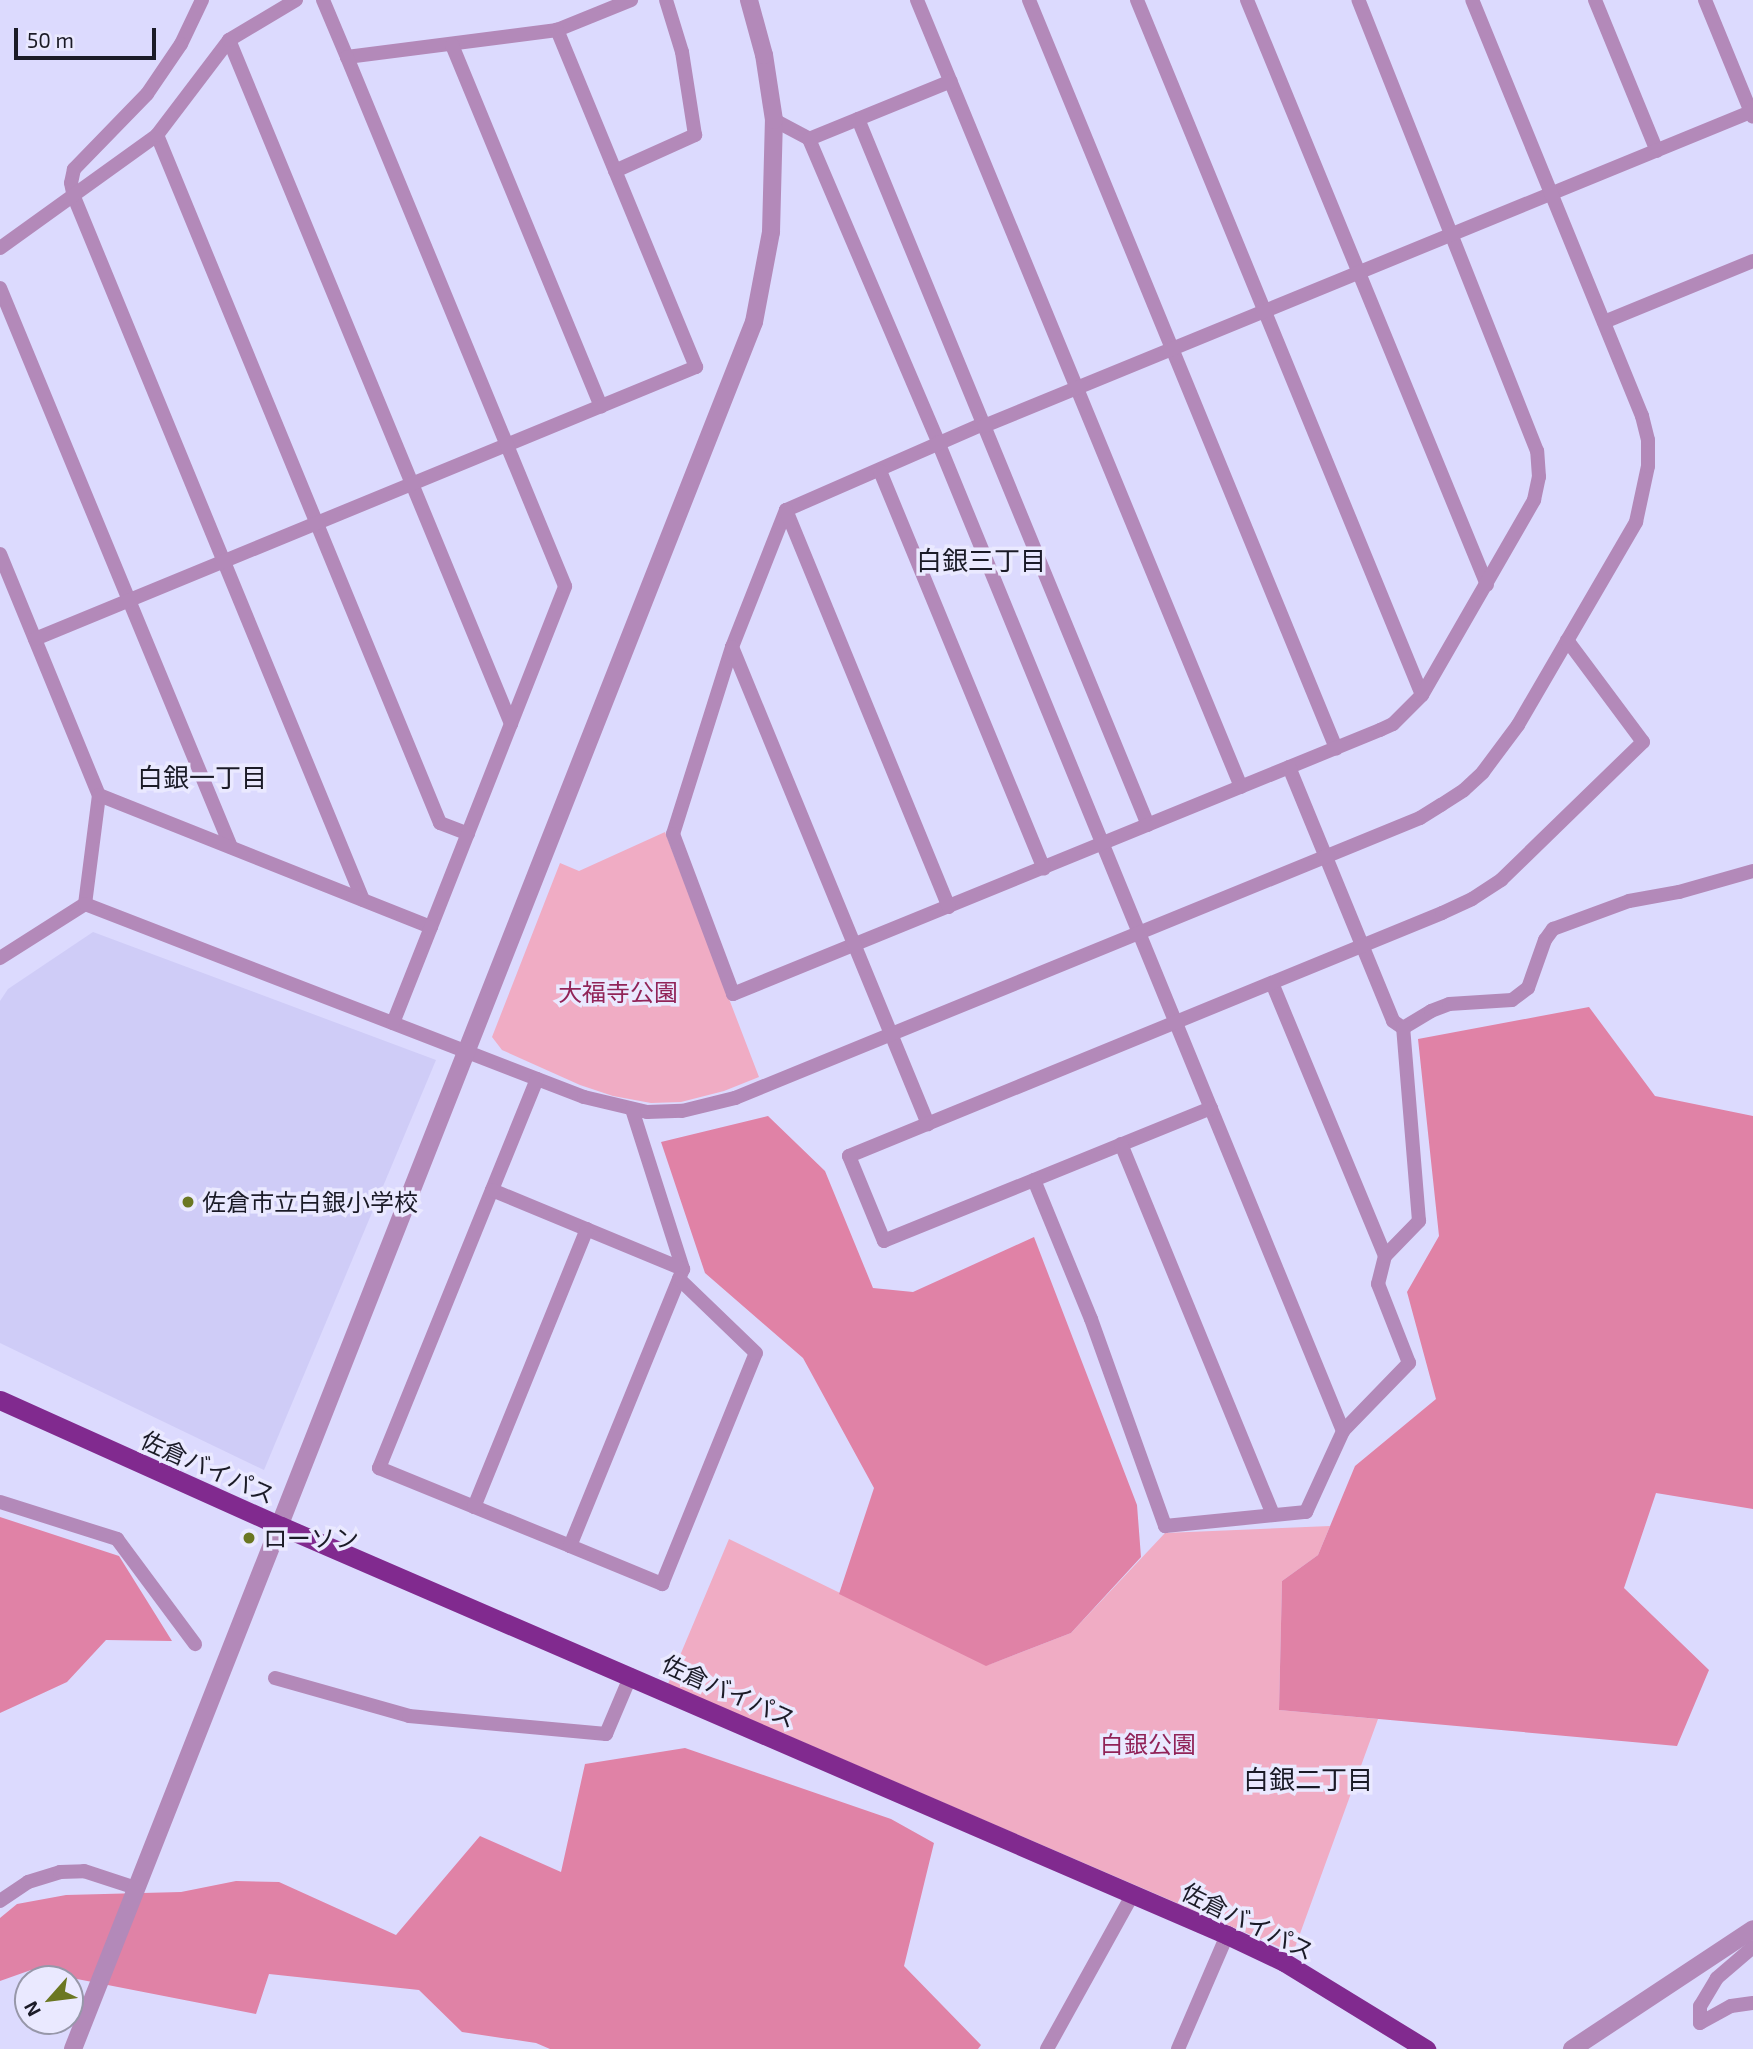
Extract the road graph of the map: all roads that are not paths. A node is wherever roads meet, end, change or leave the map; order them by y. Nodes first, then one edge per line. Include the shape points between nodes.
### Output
1 (202, 0) edge
2 (296, 0) edge
3 (323, 0) edge
4 (631, 0) edge
5 (666, 0) edge
6 (749, 0) edge
7 (918, 0) edge
8 (1029, 0) edge
9 (1137, 0) edge
10 (1247, 0) edge
11 (1358, 0) edge
12 (1472, 0) edge
13 (1595, 0) edge
14 (1705, 0) edge
15 (557, 30) junction
16 (229, 40) junction
17 (452, 45) junction
18 (346, 57) junction
19 (951, 81) junction
20 (1752, 113) edge
21 (858, 119) junction
22 (774, 120) junction
23 (158, 135) junction
24 (809, 139) junction
25 (1657, 150) junction
26 (615, 171) junction
27 (1551, 194) junction
28 (74, 197) junction
29 (1452, 234) junction
30 (0, 248) edge
31 (1753, 261) edge
32 (1359, 272) junction
33 (0, 288) edge
34 (1264, 311) junction
35 (1604, 322) junction
36 (1172, 349) junction
37 (1077, 388) junction
38 (601, 406) junction
39 (983, 425) junction
40 (939, 442) junction
41 (506, 445) junction
42 (880, 471) junction
43 (412, 484) junction
44 (786, 510) junction
45 (317, 523) junction
46 (0, 554) edge
47 (224, 561) junction
48 (1487, 585) junction
49 (129, 600) junction
50 (35, 639) junction
51 (1567, 640) junction
52 (732, 647) junction
53 (1422, 695) junction
54 (511, 724) junction
55 (1336, 748) junction
56 (1289, 767) junction
57 (1241, 787) junction
58 (99, 795) junction
59 (1147, 825) junction
60 (468, 834) junction
61 (1103, 844) junction
62 (231, 847) junction
63 (1326, 856) junction
64 (1044, 868) junction
65 (1753, 870) edge
66 (363, 900) junction
67 (86, 904) junction
68 (949, 907) junction
69 (431, 927) junction
70 (1138, 933) junction
71 (855, 945) junction
72 (1363, 946) junction
73 (0, 958) edge
74 (1272, 983) junction
75 (1176, 1022) junction
76 (393, 1023) junction
77 (1403, 1028) junction
78 (891, 1034) junction
79 (467, 1052) junction
80 (537, 1079) junction
81 (1211, 1108) junction
82 (632, 1109) junction
83 (928, 1124) junction
84 (1121, 1144) junction
85 (1034, 1180) junction
86 (492, 1190) junction
87 (587, 1229) junction
88 (1385, 1256) junction
89 (681, 1274) junction
90 (0, 1400) edge
91 (1343, 1431) junction
92 (0, 1502) edge
93 (474, 1507) junction
94 (1273, 1515) junction
95 (281, 1526) junction
96 (570, 1546) junction
97 (195, 1644) dead end
98 (631, 1675) junction
99 (275, 1678) dead end
100 (136, 1888) junction
101 (1133, 1894) junction
102 (0, 1901) edge
103 (1753, 1929) edge
104 (1227, 1936) junction
105 (1753, 1947) edge
106 (1753, 2003) edge
107 (73, 2049) edge
108 (1047, 2049) edge
109 (1178, 2049) edge
110 (1426, 2049) edge
111 (1572, 2049) edge

1 - 28 street via 181,44 147,94 74,169
2 - 16 street
3 - 18 street
4 - 15 street
5 - 26 street via 682,52 695,135
6 - 22 street
7 - 19 street
8 - 36 street
9 - 34 street
10 - 32 street
11 - 29 street
12 - 27 street
13 - 25 street
14 - 20 street
15 - 17 street
15 - 26 street
16 - 23 street
16 - 43 street
17 - 18 street
17 - 38 street
18 - 41 street
19 - 21 street
19 - 37 street
20 - 25 street
21 - 24 street
21 - 39 street
22 - 24 street
22 - 79 street via 771,232 754,322
23 - 28 street
23 - 45 street
24 - 40 street
25 - 27 street
26 - 38 street via 696,367
27 - 29 street
27 - 35 street
28 - 30 street
28 - 47 street
29 - 32 street
29 - 48 street via 1537,451 1539,478 1534,500
31 - 35 street
32 - 34 street
32 - 48 street
33 - 49 street
34 - 36 street
34 - 53 street
35 - 51 street via 1642,416 1648,466 1636,522
36 - 37 street
36 - 55 street
37 - 39 street
37 - 57 street
38 - 41 street
39 - 40 street
39 - 59 street
40 - 42 street via 888,463
40 - 61 street
41 - 43 street
41 - 54 street via 565,586
42 - 44 street
42 - 64 street
43 - 45 street
43 - 54 street
44 - 52 street
44 - 68 street
45 - 47 street
45 - 60 street via 440,823
46 - 50 street
47 - 49 street
47 - 66 street
48 - 53 street
49 - 50 street
49 - 62 street
50 - 58 street
51 - 63 street via 1518,725 1464,790 1420,818
51 - 72 street via 1643,742 1501,880 1462,904
52 - 71 street
52 - 71 street via 673,834 733,994
53 - 55 street via 1393,724
54 - 60 street
55 - 56 street
56 - 57 street
56 - 63 street
57 - 59 street
58 - 62 street
58 - 67 street
59 - 61 street
60 - 69 street
61 - 64 street
61 - 70 street
62 - 66 street
63 - 70 street
63 - 72 street
64 - 68 street
65 - 77 street via 1629,901 1553,929 1528,988 1512,1000 1449,1004
66 - 69 street
67 - 73 street
67 - 76 street
68 - 71 street
69 - 76 street
70 - 75 street
70 - 78 street
71 - 78 street
72 - 74 street
72 - 77 street via 1393,1021
74 - 75 street
74 - 88 street
75 - 81 street
75 - 83 street
76 - 79 street
77 - 88 street via 1419,1221
78 - 82 street via 735,1098 682,1111
78 - 83 street
79 - 80 street
79 - 95 street
80 - 82 street
80 - 86 street
81 - 84 street
81 - 91 street
82 - 89 street
83 - 85 street via 849,1156 884,1241
84 - 85 street
84 - 94 street
85 - 94 street via 1091,1319 1165,1526
86 - 87 street
86 - 93 street via 379,1468
87 - 89 street
87 - 93 street
88 - 91 street via 1378,1284 1409,1363
89 - 96 street
89 - 96 street via 755,1353 662,1584
90 - 95 highway, 佐倉バイパス
91 - 94 street via 1306,1512
92 - 97 street via 117,1539
93 - 96 street
95 - 98 highway, 佐倉バイパス
95 - 100 street
98 - 99 street via 606,1734 409,1716
98 - 101 highway, 佐倉バイパス
100 - 102 street via 84,1871 60,1872 28,1882
100 - 107 street
101 - 104 highway, 佐倉バイパス
101 - 108 street
103 - 111 street
104 - 109 street
104 - 110 highway, 佐倉バイパス via 1284,1962
105 - 106 street via 1717,1978 1700,2006 1700,2023 1731,2006

